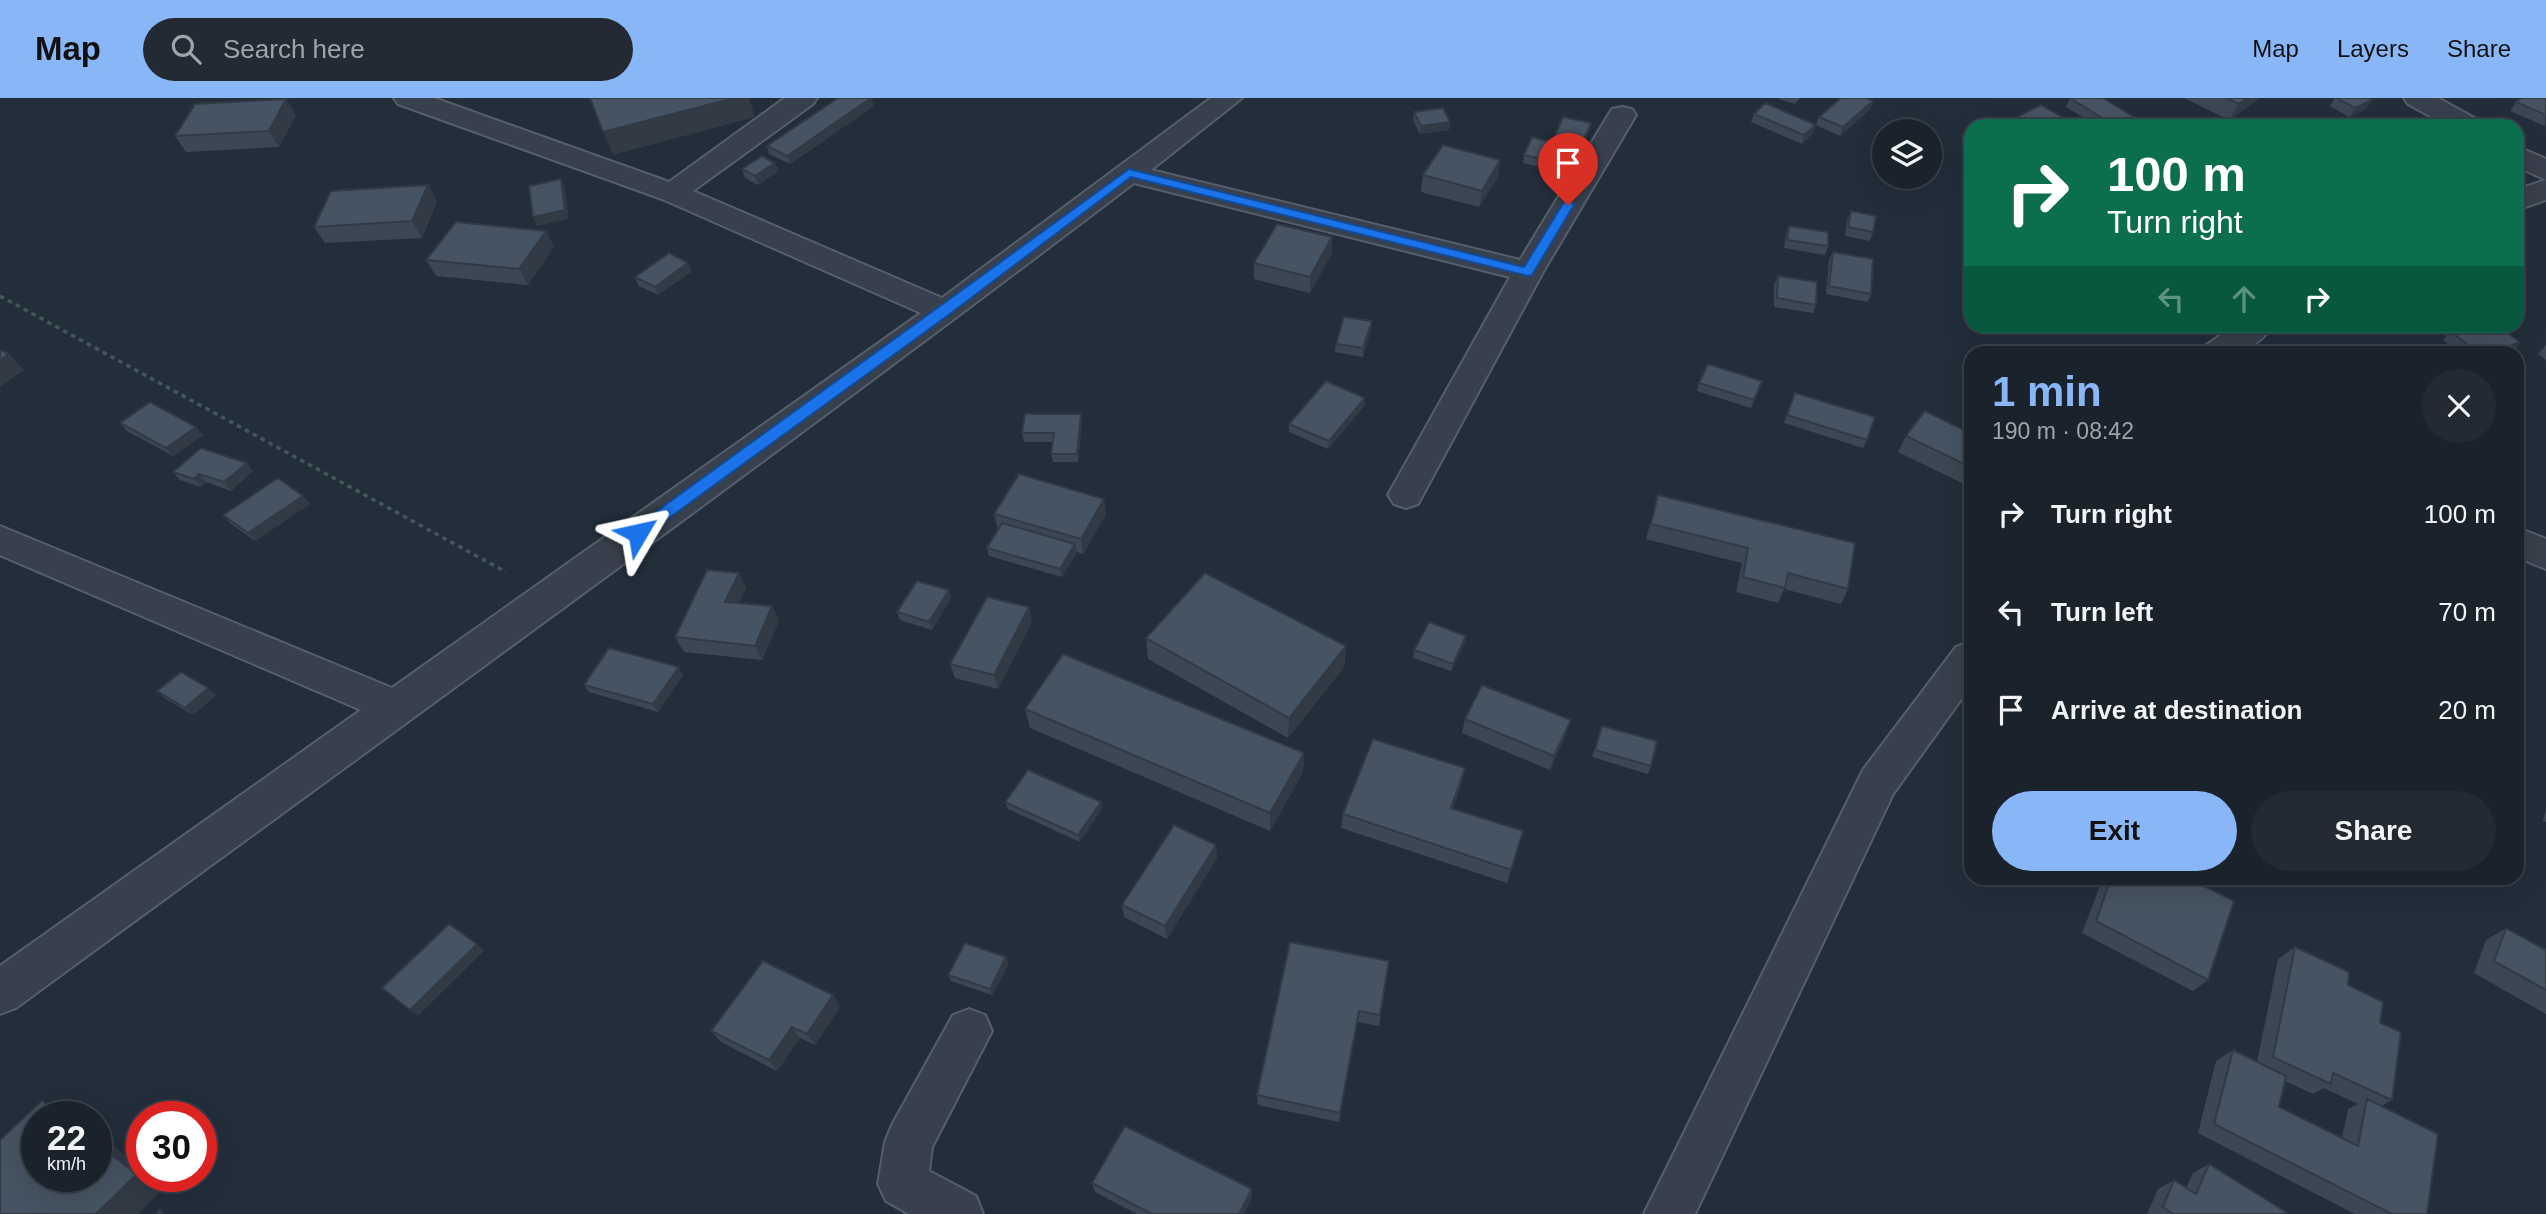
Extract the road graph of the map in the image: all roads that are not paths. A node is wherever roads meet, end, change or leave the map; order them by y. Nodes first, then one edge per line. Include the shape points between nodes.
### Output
1 (408, 98) edge
2 (803, 98) edge
3 (1228, 98) edge
4 (2418, 98) edge
5 (1622, 115) dead end
6 (2456, 119) edge
7 (2524, 159) edge
8 (2546, 171) edge
9 (1129, 173) junction
10 (2546, 188) edge
11 (672, 193) junction
12 (2524, 198) edge
13 (1528, 272) junction
14 (945, 311) junction
15 (2246, 333) edge
16 (2227, 346) edge
17 (1406, 495) dead end
18 (0, 540) edge
19 (2524, 545) edge
20 (2546, 555) edge
21 (1964, 666) edge
22 (398, 708) junction
23 (0, 993) edge
24 (969, 1031) dead end
25 (958, 1214) edge
26 (1669, 1214) edge

1 - 11 street
2 - 11 street
3 - 9 street
4 - 6 street
5 - 13 street
7 - 8 street
9 - 13 street
9 - 14 street
10 - 12 street
11 - 14 street
13 - 17 street
14 - 22 street
15 - 16 street
18 - 22 street
19 - 20 street
21 - 26 street via 1878,782
22 - 23 street
24 - 25 street via 909,1142 903,1184

